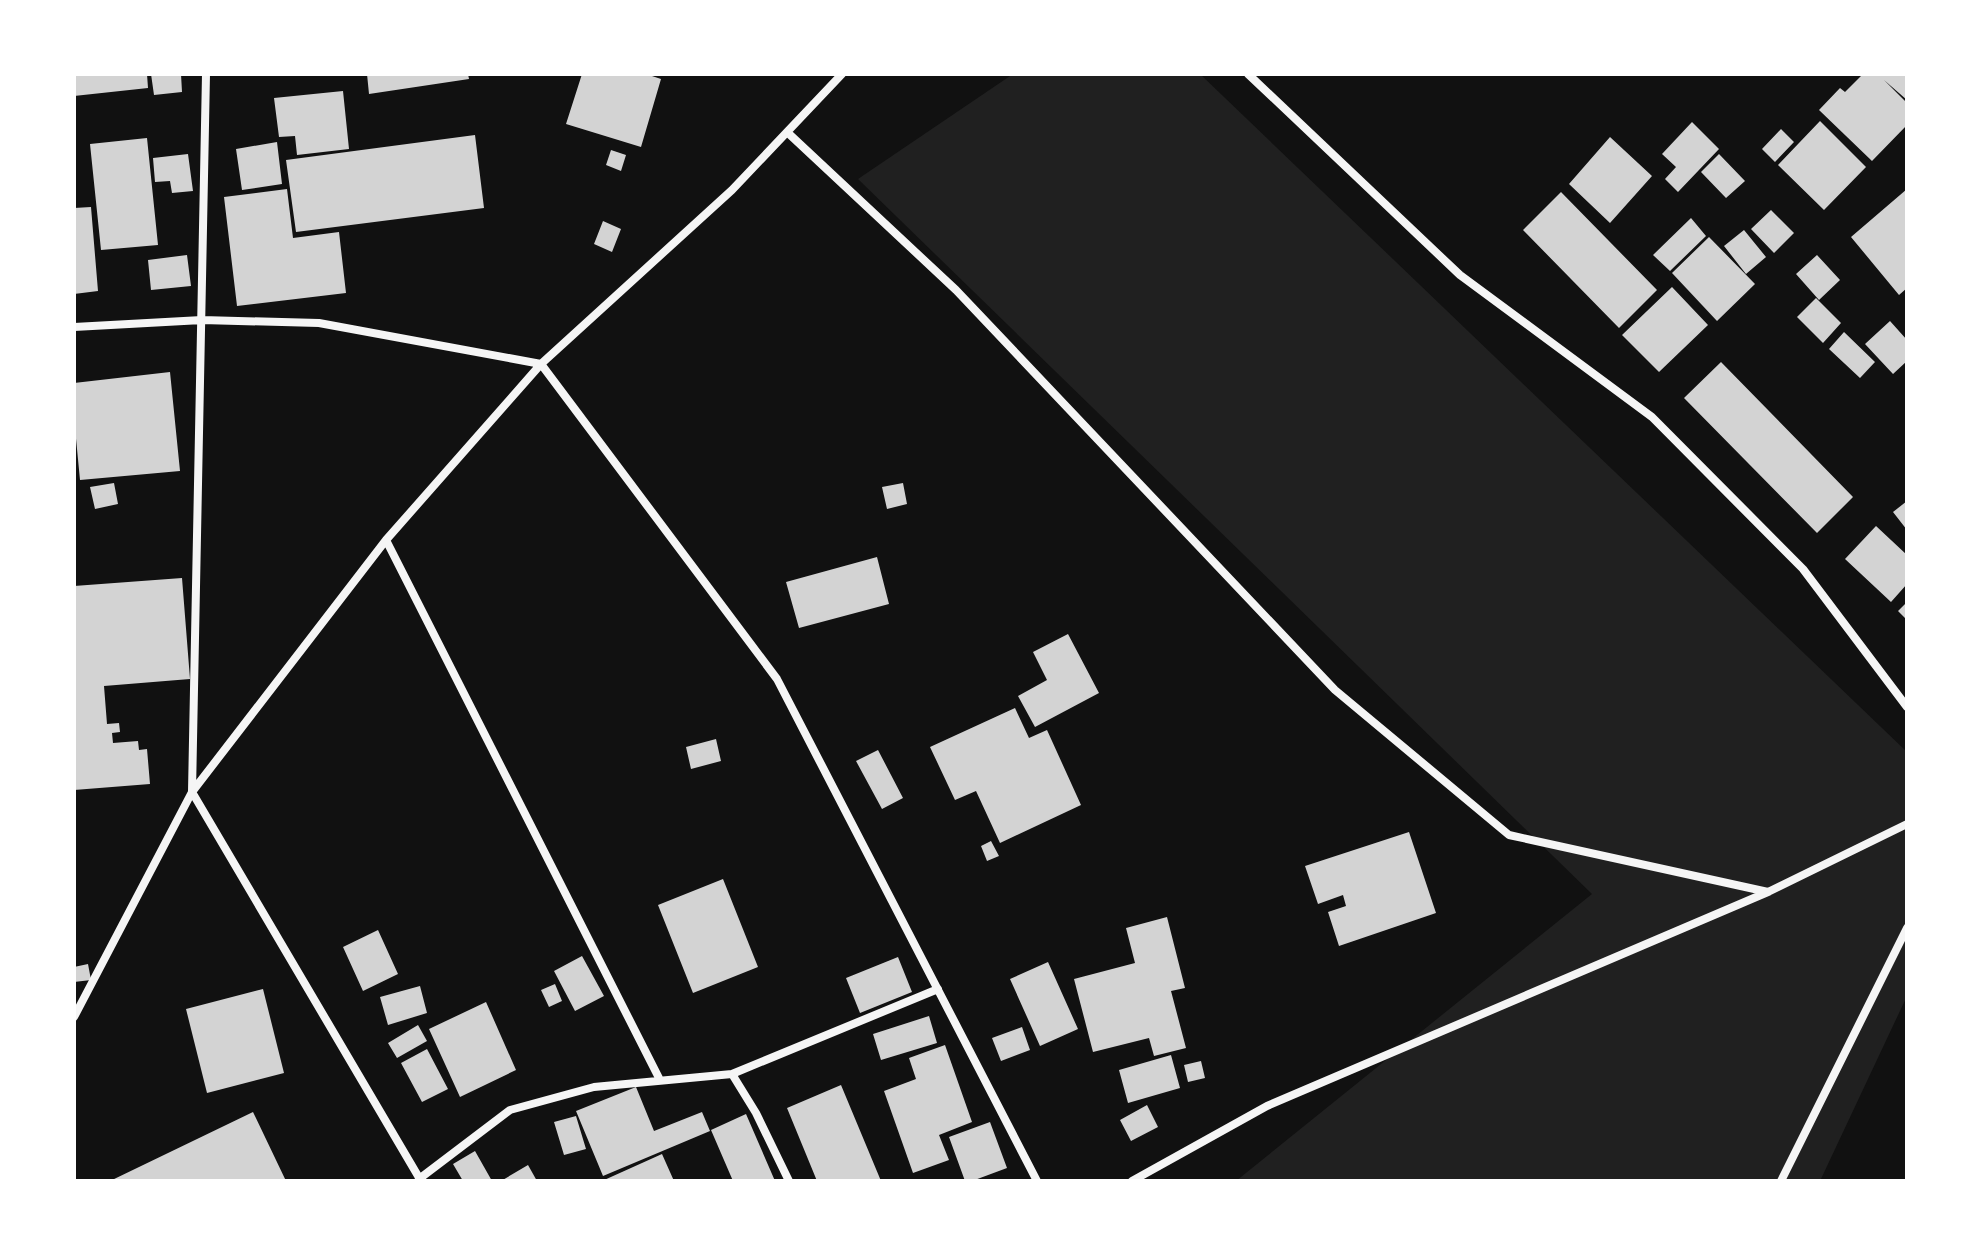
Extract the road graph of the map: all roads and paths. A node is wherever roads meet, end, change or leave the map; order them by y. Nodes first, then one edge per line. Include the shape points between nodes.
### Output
1 (206, 74) edge
2 (842, 74) edge
3 (1248, 74) edge
4 (787, 132) junction
5 (202, 320) junction
6 (74, 327) edge
7 (541, 364) junction
8 (386, 540) junction
9 (1907, 707) edge
10 (192, 792) junction
11 (1907, 824) edge
12 (1768, 892) junction
13 (1907, 928) edge
14 (938, 989) junction
15 (74, 1017) edge
16 (732, 1074) junction
17 (660, 1080) junction
18 (420, 1180) edge
19 (789, 1181) edge
20 (1037, 1181) edge
21 (1132, 1181) edge
22 (1781, 1181) edge

1 - 5 street
2 - 4 street
3 - 9 street via 1460,275 1652,417 1803,569
4 - 7 street via 732,190
4 - 12 street via 956,290 1335,690 1509,835
5 - 6 street
5 - 7 street via 319,323
5 - 10 street
7 - 8 street
7 - 14 street via 777,679
8 - 10 street
8 - 17 street
10 - 15 street
10 - 18 street
11 - 12 street
12 - 21 street via 1267,1106
13 - 22 street
14 - 16 street
14 - 20 street
16 - 17 street
16 - 19 street
17 - 18 street via 594,1087 510,1110

